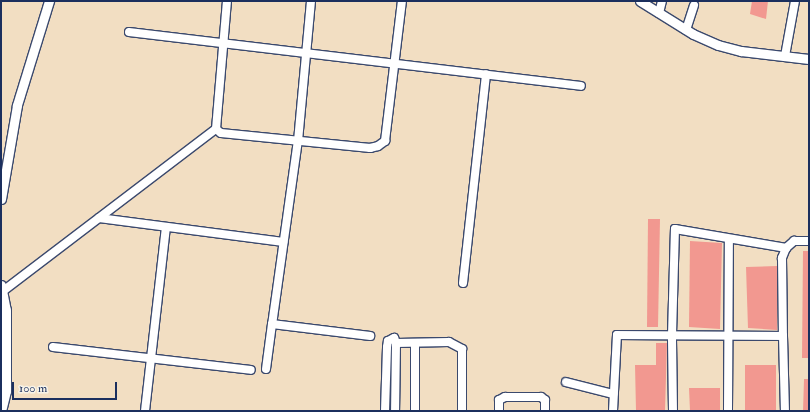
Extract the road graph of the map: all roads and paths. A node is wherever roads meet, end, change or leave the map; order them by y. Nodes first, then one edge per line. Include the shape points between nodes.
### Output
1 (49, 1) edge
2 (227, 1) edge
3 (311, 1) edge
4 (402, 1) edge
5 (640, 1) edge
6 (662, 1) edge
7 (795, 1) edge
8 (694, 5) dead end
9 (659, 13) junction
10 (686, 30) junction
11 (129, 32) dead end
12 (223, 44) junction
13 (306, 54) junction
14 (785, 56) junction
15 (809, 59) edge
16 (394, 64) junction
17 (486, 74) junction
18 (581, 86) dead end
19 (216, 129) junction
20 (298, 140) junction
21 (1, 199) edge
22 (99, 218) junction
23 (166, 227) junction
24 (729, 240) junction
25 (809, 241) edge
26 (283, 242) junction
27 (786, 248) junction
28 (463, 283) dead end
29 (2, 288) edge
30 (272, 324) junction
31 (672, 335) junction
32 (370, 336) dead end
33 (729, 336) junction
34 (783, 336) junction
35 (396, 343) junction
36 (415, 343) junction
37 (53, 347) dead end
38 (151, 358) junction
39 (266, 368) dead end
40 (251, 370) dead end
41 (566, 382) dead end
42 (613, 394) junction
43 (1, 411) edge
44 (145, 411) edge
45 (385, 411) edge
46 (395, 411) edge
47 (415, 411) edge
48 (462, 411) edge
49 (499, 411) edge
50 (545, 411) edge
51 (613, 411) edge
52 (673, 411) edge
53 (728, 411) edge
54 (785, 411) edge

1 - 21 street via 17,105
2 - 12 street
3 - 13 street
4 - 16 street
5 - 9 street
6 - 9 street
7 - 14 street
8 - 10 street
9 - 10 street
10 - 14 street via 718,45
11 - 12 street
12 - 13 street
12 - 19 street
13 - 16 street
13 - 20 street
14 - 15 street
16 - 17 street
16 - 20 street via 384,141 370,148
17 - 18 street
17 - 28 street
19 - 20 street via 221,132
19 - 22 street
20 - 26 street
22 - 23 street
22 - 29 street
23 - 26 street
23 - 38 street
24 - 27 street
24 - 31 street via 675,229
24 - 33 street
25 - 27 street via 794,241
26 - 30 street
27 - 34 street via 782,258
29 - 43 street via 6,310 6,381
30 - 32 street
30 - 39 street
31 - 33 street
31 - 42 street via 617,335
31 - 52 street
33 - 34 street
33 - 53 street
34 - 54 street
35 - 36 street
35 - 45 street via 394,338 388,341
35 - 46 street
36 - 47 street
36 - 48 street via 449,342 462,349
37 - 38 street
38 - 40 street
38 - 44 street
41 - 42 street
42 - 51 street
49 - 50 street via 499,400 505,397 541,397 545,400

